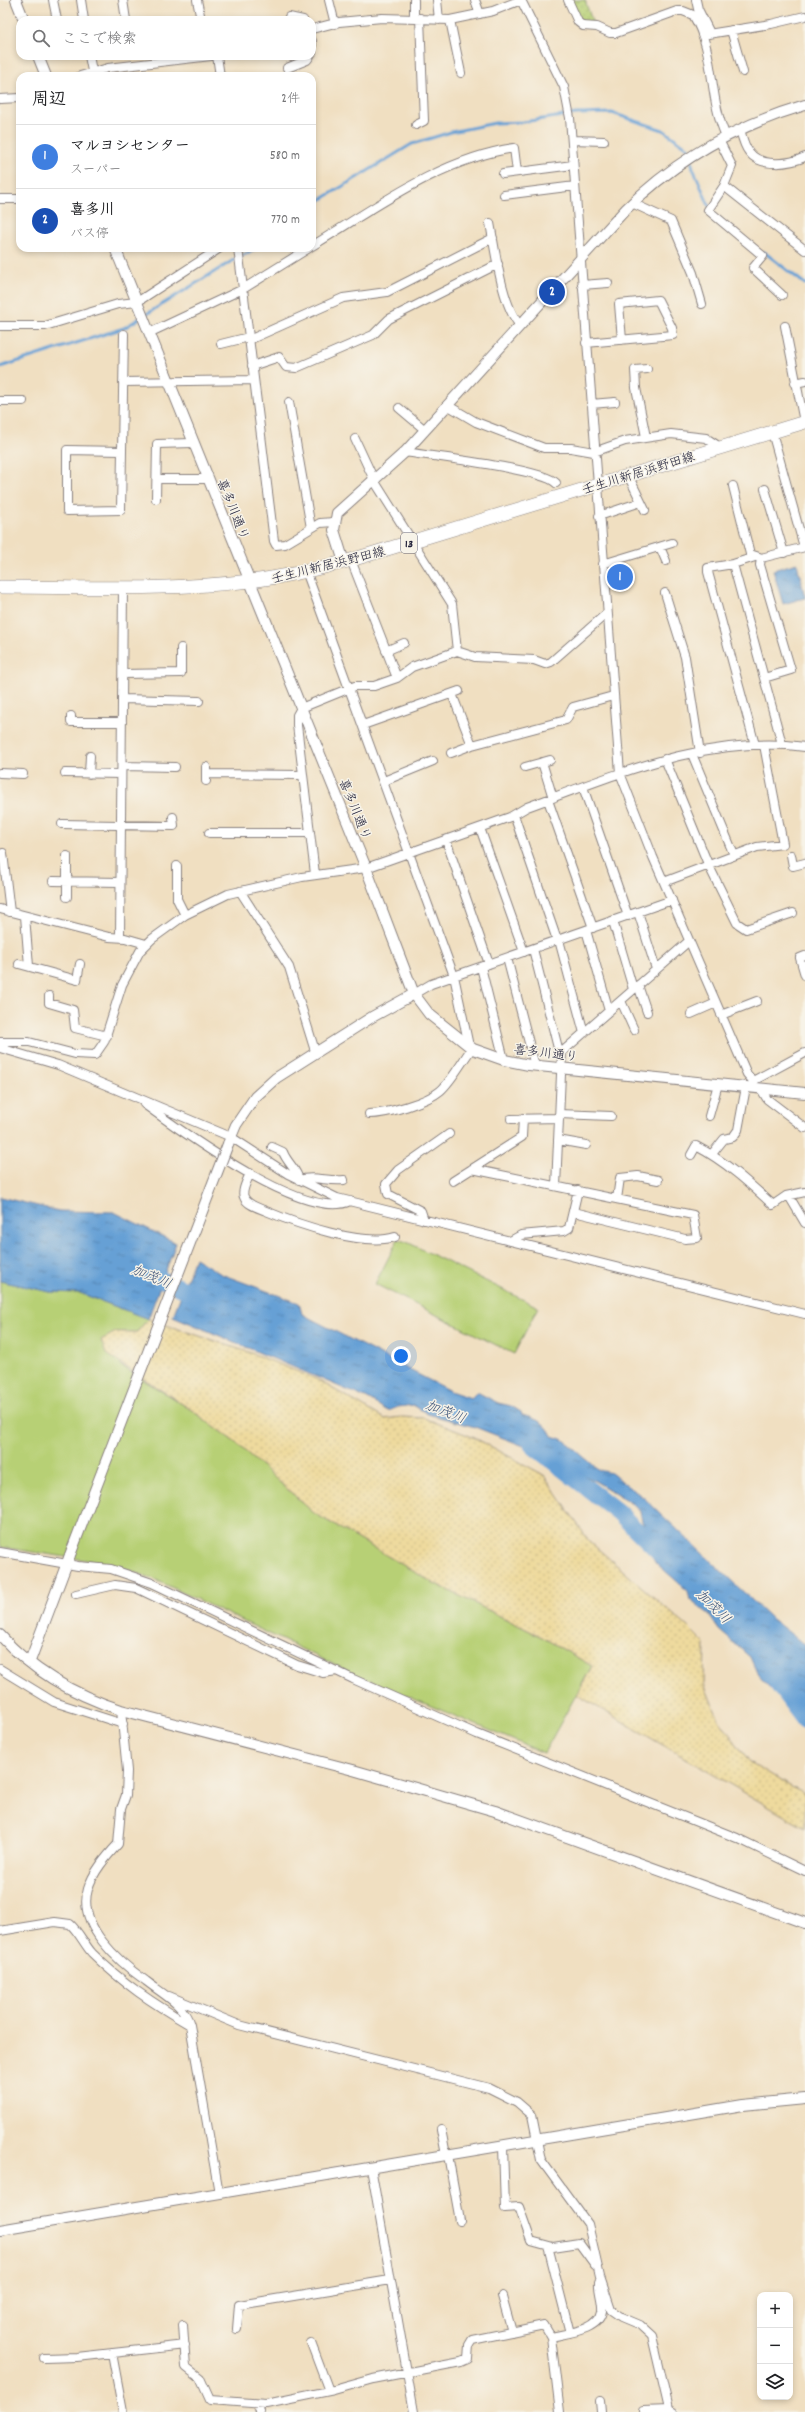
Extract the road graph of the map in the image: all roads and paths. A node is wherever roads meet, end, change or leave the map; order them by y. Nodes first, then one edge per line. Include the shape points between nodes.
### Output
1 (15, 0) edge
2 (53, 0) edge
3 (81, 0) edge
4 (123, 0) edge
5 (197, 0) edge
6 (329, 0) edge
7 (414, 0) edge
8 (437, 0) edge
9 (475, 0) edge
10 (568, 0) edge
11 (696, 0) edge
12 (480, 14) junction
13 (22, 16) edge
14 (56, 16) edge
15 (83, 16) edge
16 (125, 16) edge
17 (200, 16) edge
18 (805, 16) edge
19 (417, 18) junction
20 (699, 18) junction
21 (439, 20) junction
22 (450, 20) junction
23 (335, 24) junction
24 (316, 28) edge
25 (731, 30) junction
26 (706, 34) junction
27 (40, 60) edge
28 (90, 60) edge
29 (133, 60) edge
30 (175, 60) edge
31 (218, 60) edge
32 (307, 60) edge
33 (134, 65) junction
34 (287, 68) dead end
35 (44, 72) edge
36 (92, 72) edge
37 (101, 72) edge
38 (219, 72) edge
39 (743, 72) dead end
40 (461, 73) dead end
41 (16, 98) edge
42 (0, 99) edge
43 (805, 105) edge
44 (416, 125) dead end
45 (740, 129) junction
46 (722, 138) junction
47 (572, 140) junction
48 (604, 141) dead end
49 (805, 157) edge
50 (573, 165) junction
51 (517, 172) junction
52 (503, 174) dead end
53 (575, 186) junction
54 (724, 186) junction
55 (504, 195) dead end
56 (0, 199) edge
57 (16, 199) edge
58 (632, 203) junction
59 (490, 222) dead end
60 (493, 238) junction
61 (316, 244) edge
62 (805, 250) edge
63 (117, 252) edge
64 (214, 252) edge
65 (238, 252) edge
66 (303, 252) edge
67 (580, 258) junction
68 (498, 264) junction
69 (608, 283) dead end
70 (582, 285) junction
71 (243, 289) junction
72 (782, 295) dead end
73 (136, 302) junction
74 (702, 304) dead end
75 (520, 325) junction
76 (0, 326) edge
77 (785, 326) dead end
78 (149, 333) junction
79 (124, 334) dead end
80 (249, 339) junction
81 (622, 340) junction
82 (586, 342) junction
83 (221, 344) dead end
84 (252, 366) junction
85 (647, 369) dead end
86 (254, 380) junction
87 (805, 381) edge
88 (123, 382) junction
89 (169, 383) junction
90 (795, 383) junction
91 (0, 401) edge
92 (23, 401) dead end
93 (289, 402) dead end
94 (615, 402) dead end
95 (591, 404) junction
96 (448, 406) junction
97 (399, 408) dead end
98 (804, 422) edge
99 (425, 430) junction
100 (772, 432) junction
101 (646, 437) junction
102 (355, 439) dead end
103 (193, 443) junction
104 (720, 447) junction
105 (122, 451) junction
106 (405, 452) junction
107 (594, 452) junction
108 (628, 475) junction
109 (208, 479) junction
110 (157, 480) junction
111 (374, 482) junction
112 (556, 483) dead end
113 (597, 485) junction
114 (733, 486) dead end
115 (765, 489) dead end
116 (156, 499) dead end
117 (641, 502) junction
118 (645, 510) dead end
119 (599, 516) junction
120 (334, 522) junction
121 (312, 528) junction
122 (413, 542) junction
123 (672, 543) dead end
124 (660, 547) junction
125 (804, 547) edge
126 (784, 553) junction
127 (758, 557) junction
128 (348, 561) junction
129 (666, 561) dead end
130 (603, 564) junction
131 (733, 564) junction
132 (306, 571) junction
133 (249, 582) junction
134 (0, 587) edge
135 (124, 587) junction
136 (665, 593) dead end
137 (606, 614) junction
138 (404, 643) dead end
139 (181, 648) dead end
140 (386, 651) junction
141 (457, 651) junction
142 (123, 674) junction
143 (397, 678) junction
144 (764, 678) junction
145 (350, 688) junction
146 (613, 696) junction
147 (122, 699) junction
148 (199, 701) dead end
149 (301, 708) junction
150 (71, 716) dead end
151 (122, 722) junction
152 (363, 725) junction
153 (782, 744) junction
154 (472, 745) junction
155 (755, 745) junction
156 (764, 745) junction
157 (805, 747) edge
158 (451, 753) dead end
159 (696, 753) junction
160 (90, 756) dead end
161 (664, 760) junction
162 (433, 761) dead end
163 (122, 766) junction
164 (175, 767) dead end
165 (525, 767) dead end
166 (0, 773) edge
167 (64, 773) dead end
168 (620, 773) junction
169 (23, 774) dead end
170 (89, 774) junction
171 (121, 774) junction
172 (206, 774) dead end
173 (303, 774) junction
174 (384, 781) junction
175 (583, 787) junction
176 (551, 799) junction
177 (514, 815) junction
178 (173, 817) dead end
179 (62, 824) dead end
180 (121, 825) junction
181 (480, 828) junction
182 (209, 833) dead end
183 (310, 833) junction
184 (446, 840) junction
185 (3, 853) dead end
186 (410, 853) junction
187 (734, 855) junction
188 (791, 855) dead end
189 (67, 856) dead end
190 (805, 863) edge
191 (708, 864) junction
192 (177, 866) dead end
193 (366, 868) junction
194 (315, 874) junction
195 (53, 881) dead end
196 (67, 881) junction
197 (120, 882) junction
198 (664, 882) junction
199 (240, 892) junction
200 (67, 897) dead end
201 (672, 900) junction
202 (0, 909) edge
203 (10, 912) junction
204 (638, 912) junction
205 (793, 913) dead end
206 (185, 915) junction
207 (26, 916) junction
208 (628, 916) junction
209 (613, 921) junction
210 (589, 929) junction
211 (120, 937) junction
212 (558, 940) junction
213 (689, 941) junction
214 (146, 944) junction
215 (533, 948) junction
216 (524, 952) junction
217 (805, 956) edge
218 (507, 958) junction
219 (19, 964) dead end
220 (80, 964) dead end
221 (490, 964) junction
222 (29, 966) junction
223 (481, 967) junction
224 (656, 970) junction
225 (805, 975) edge
226 (454, 976) junction
227 (636, 987) junction
228 (414, 994) junction
229 (49, 996) dead end
230 (621, 1001) junction
231 (757, 1001) dead end
232 (716, 1003) junction
233 (609, 1011) junction
234 (648, 1012) dead end
235 (691, 1014) dead end
236 (721, 1015) junction
237 (634, 1030) dead end
238 (584, 1033) junction
239 (106, 1036) junction
240 (0, 1042) edge
241 (470, 1047) junction
242 (0, 1048) edge
243 (315, 1051) junction
244 (562, 1052) junction
245 (805, 1053) edge
246 (504, 1060) junction
247 (535, 1066) junction
248 (560, 1068) junction
249 (718, 1084) junction
250 (753, 1086) junction
251 (805, 1093) edge
252 (131, 1095) junction
253 (369, 1114) dead end
254 (558, 1116) junction
255 (611, 1116) dead end
256 (709, 1116) dead end
257 (523, 1118) junction
258 (511, 1119) dead end
259 (805, 1128) edge
260 (449, 1134) dead end
261 (229, 1140) junction
262 (558, 1140) junction
263 (586, 1145) dead end
264 (272, 1147) dead end
265 (712, 1154) junction
266 (691, 1155) dead end
267 (472, 1169) junction
268 (250, 1173) junction
269 (299, 1180) junction
270 (344, 1180) dead end
271 (658, 1180) dead end
272 (453, 1181) dead end
273 (556, 1186) junction
274 (578, 1190) junction
275 (805, 1192) edge
276 (789, 1196) junction
277 (617, 1199) junction
278 (350, 1201) junction
279 (574, 1212) junction
280 (424, 1220) junction
281 (805, 1223) edge
282 (395, 1237) dead end
283 (512, 1240) junction
284 (805, 1314) edge
285 (0, 1552) edge
286 (67, 1564) junction
287 (76, 1594) dead end
288 (0, 1634) edge
289 (30, 1662) junction
290 (0, 1669) edge
291 (337, 1671) junction
292 (121, 1710) junction
293 (123, 1724) junction
294 (805, 1871) edge
295 (805, 1923) edge
296 (0, 1931) edge
297 (169, 1996) junction
298 (190, 2025) junction
299 (805, 2099) edge
300 (441, 2129) dead end
301 (536, 2141) junction
302 (502, 2146) junction
303 (447, 2155) junction
304 (371, 2167) junction
305 (219, 2193) junction
306 (460, 2221) dead end
307 (0, 2230) edge
308 (548, 2246) junction
309 (597, 2267) junction
310 (600, 2277) junction
311 (390, 2280) junction
312 (502, 2296) dead end
313 (183, 2325) dead end
314 (237, 2329) dead end
315 (512, 2332) junction
316 (570, 2333) junction
317 (551, 2337) junction
318 (311, 2343) dead end
319 (184, 2345) junction
320 (112, 2353) junction
321 (44, 2358) dead end
322 (406, 2373) junction
323 (328, 2391) junction
324 (600, 2402) dead end
325 (259, 2408) edge
326 (643, 2411) edge
327 (672, 2411) edge
328 (123, 2412) edge
329 (414, 2412) edge
330 (560, 2412) edge
331 (601, 2412) edge

1 - 13 street
2 - 14 street
3 - 15 street
4 - 16 street
5 - 17 street
6 - 23 street
7 - 19 street
8 - 21 street
9 - 12 street
10 - 20 street via 578,22 583,26 597,26 610,33 623,31 677,11 687,12
11 - 20 street
12 - 22 street
12 - 47 street via 521,0 564,87
18 - 25 street
19 - 21 street
19 - 23 street via 382,18
19 - 44 street via 424,121
20 - 26 street
21 - 22 street
22 - 40 street
23 - 24 street
25 - 26 street
25 - 39 street
26 - 46 street via 715,108
27 - 35 street
28 - 36 street
29 - 33 street
30 - 33 street
31 - 38 street
32 - 34 street
33 - 37 street
41 - 42 street
43 - 45 street
45 - 46 street
45 - 49 street via 749,153 758,159 777,163
46 - 54 street via 732,166
46 - 58 street via 672,169
47 - 48 street
47 - 50 street
50 - 51 street
50 - 53 street
51 - 52 street
51 - 61 street via 514,148 476,157 407,188
53 - 55 street
53 - 67 street
54 - 62 street
54 - 72 street via 708,210 763,256 753,268
56 - 57 street
58 - 67 street
58 - 74 street via 671,221 694,273
59 - 60 street
60 - 68 street
60 - 80 street via 387,292 343,298
63 - 73 street, 喜多川通り
64 - 73 street
65 - 71 street
66 - 71 street
67 - 70 street
67 - 75 street
68 - 75 street via 513,319
68 - 84 street via 389,319 373,335 296,368 286,367 279,357
69 - 70 street
70 - 82 street
71 - 78 street
71 - 80 street
73 - 76 street via 118,304 45,326
73 - 78 street, 喜多川通り
75 - 96 street
77 - 90 street
78 - 89 street, 喜多川通り
79 - 88 street
80 - 83 street
80 - 84 street
81 - 81 street via 673,335 658,300 619,304
81 - 82 street
82 - 95 street
84 - 86 street
85 - 101 street via 635,370
86 - 89 street
86 - 121 street via 274,541 276,545 285,544
87 - 90 street
88 - 89 street
88 - 105 street
89 - 103 street, 喜多川通り
90 - 98 street
91 - 92 street
93 - 121 street
94 - 95 street
95 - 107 street
96 - 99 street
96 - 107 street via 476,422 527,443 544,448 571,448
97 - 99 street
98 - 100 main road, 壬生川新居浜野田線 / 13
99 - 106 street
100 - 104 main road, 壬生川新居浜野田線 / 13
100 - 125 street
101 - 104 street via 689,435 706,438
101 - 107 street
102 - 111 street
103 - 109 street, 喜多川通り
103 - 110 street via 157,444
104 - 108 main road, 壬生川新居浜野田線 / 13
105 - 105 street via 121,510 67,511 67,450
106 - 111 street
106 - 112 street via 519,470 552,478
107 - 113 street
108 - 113 main road, 壬生川新居浜野田線 / 13
108 - 117 street
109 - 110 street
109 - 133 street, 喜多川通り
110 - 116 street
111 - 120 street via 337,513
111 - 122 street
113 - 119 street
113 - 122 main road, 壬生川新居浜野田線 / 13
114 - 127 street via 750,554
115 - 126 street
117 - 118 street
117 - 119 street
119 - 130 street
120 - 121 street via 320,523
120 - 128 street via 337,543
122 - 128 main road, 壬生川新居浜野田線 / 13
122 - 141 street via 452,604
123 - 124 street
124 - 129 street
124 - 130 street
125 - 126 street
126 - 127 street
127 - 131 street
127 - 144 street via 791,670
128 - 132 main road, 壬生川新居浜野田線 / 13
128 - 140 street
130 - 137 street
131 - 144 street
131 - 155 street via 708,568 708,572
132 - 133 main road, 壬生川新居浜野田線 / 13
132 - 145 street
133 - 135 main road, 壬生川新居浜野田線 / 13
133 - 149 street, 喜多川通り
134 - 135 main road, 壬生川新居浜野田線 / 13
135 - 142 street
136 - 159 street via 685,657
137 - 141 street via 545,664 534,660 475,657
137 - 146 street
138 - 140 street
139 - 142 street via 181,673
140 - 143 street
141 - 143 street via 412,667
142 - 147 street
143 - 145 street via 374,686
144 - 153 street
145 - 149 street
145 - 152 street
146 - 154 street via 573,707 566,720
146 - 168 street
147 - 148 street
147 - 151 street
149 - 173 street via 297,716 297,725
149 - 193 street, 喜多川通り
150 - 151 street via 71,722
151 - 163 street
152 - 154 street via 455,693
152 - 174 street
153 - 156 street
153 - 157 street
154 - 158 street
155 - 156 street
155 - 159 street
156 - 187 street via 783,844 757,847
159 - 161 street
159 - 187 street
160 - 170 street
161 - 168 street
161 - 191 street
162 - 174 street
163 - 164 street
163 - 171 street
165 - 176 street via 546,761
166 - 169 street
167 - 170 street
168 - 175 street
168 - 198 street
170 - 171 street
171 - 180 street
172 - 173 street
173 - 183 street
174 - 186 street
175 - 176 street
175 - 208 street
176 - 177 street
176 - 210 street
177 - 181 street
177 - 212 street
178 - 180 street via 174,826
179 - 180 street
180 - 197 street
181 - 184 street
181 - 216 street
182 - 183 street
183 - 194 street
184 - 186 street
184 - 221 street
185 - 203 street
186 - 193 street
186 - 226 street
187 - 191 street
188 - 190 street via 793,866
189 - 196 street
191 - 198 street
191 - 205 street via 741,928
192 - 206 street via 177,899
193 - 194 street
193 - 228 street, 喜多川通り
194 - 199 street
195 - 196 street
196 - 197 street
196 - 200 street
197 - 211 street
198 - 201 street
199 - 206 street via 228,894
199 - 243 street via 290,967
201 - 204 street
201 - 213 street
202 - 203 street
203 - 207 street
204 - 208 street
204 - 224 street
206 - 214 street
207 - 211 street via 109,937
207 - 222 street
208 - 209 street
209 - 210 street
209 - 227 street
210 - 212 street
210 - 233 street
211 - 214 street
212 - 215 street
212 - 238 street
213 - 224 street
213 - 232 street
214 - 239 street via 122,985
215 - 216 street
215 - 244 street via 558,1048
216 - 218 street
217 - 225 street via 800,958
218 - 221 street
218 - 247 street
219 - 222 street
220 - 222 street via 77,980
221 - 223 street
223 - 226 street
223 - 246 street
224 - 227 street
226 - 228 street via 431,984
226 - 241 street
227 - 230 street
227 - 234 street
228 - 241 street, 喜多川通り via 429,1014
228 - 243 street
229 - 239 street via 49,1003 73,1010 75,1028
230 - 233 street
230 - 237 street
231 - 236 street
232 - 235 street
232 - 236 street
233 - 238 street
236 - 250 street
238 - 244 street
239 - 240 street via 99,1052 89,1056 30,1042
241 - 246 street, 喜多川通り
241 - 253 street via 440,1091 386,1114
242 - 252 street via 58,1065
243 - 261 street via 276,1078 255,1097
244 - 248 street
245 - 250 street
246 - 247 street, 喜多川通り
247 - 248 street, 喜多川通り
248 - 249 street, 喜多川通り
248 - 254 street
249 - 250 street, 喜多川通り
249 - 256 street
250 - 251 street, 喜多川通り
250 - 259 street
250 - 265 street via 738,1130 733,1137 724,1139
252 - 261 street
252 - 268 street via 216,1154
254 - 255 street
254 - 257 street
254 - 262 street
257 - 258 street
257 - 267 street via 522,1137
260 - 280 street via 398,1170 386,1184 388,1194 421,1211
261 - 269 street
261 - 286 street, bridge
262 - 263 street
262 - 273 street
264 - 269 street via 283,1152 286,1161 298,1173
265 - 266 street via 696,1146
265 - 276 street via 773,1204
267 - 272 street
267 - 273 street
268 - 278 street via 282,1190 319,1204 343,1205
268 - 282 street via 243,1194 251,1204 297,1224 328,1232 375,1239
269 - 270 street
269 - 278 street
271 - 277 street via 638,1176 620,1178
273 - 274 street
274 - 277 street
274 - 279 street
275 - 276 street
276 - 281 street
277 - 279 street via 693,1215 697,1238 686,1239
278 - 280 street
279 - 283 street via 569,1228 564,1231 521,1235
280 - 283 street
283 - 284 street
285 - 286 street
286 - 289 street
286 - 291 street via 111,1569 152,1583
287 - 291 street via 116,1585 136,1588 298,1665 323,1673
288 - 289 street
289 - 292 street via 70,1690
290 - 293 street via 54,1702
291 - 294 street via 477,1734 737,1838
292 - 293 street
292 - 295 street via 353,1770 495,1811
293 - 297 street via 127,1770 120,1838 93,1877 86,1904 94,1930 102,1942 145,1981
296 - 298 street via 55,1922 70,1924 84,1944 114,1975 139,1995
297 - 298 street via 188,2018
297 - 301 street via 239,2025 489,2088 517,2102 532,2115
298 - 305 street
299 - 301 street via 743,2105
300 - 303 street
301 - 302 street
301 - 309 street via 540,2160 588,2224
302 - 303 street
302 - 308 street via 505,2208 519,2207 531,2241
303 - 304 street
303 - 306 street
304 - 305 street
304 - 311 street
305 - 307 street
308 - 309 street via 579,2243
308 - 316 street
309 - 310 street
310 - 316 street via 602,2311 599,2318 587,2328
310 - 327 street via 611,2310 640,2324 652,2336
311 - 314 street via 238,2305
311 - 322 street
312 - 315 street
313 - 319 street
315 - 317 street via 544,2325
315 - 322 street via 472,2340 469,2344 468,2359 461,2362
316 - 317 street
317 - 330 street
318 - 323 street
319 - 320 street
319 - 325 street via 186,2367 200,2378 210,2400
320 - 321 street
320 - 328 street
322 - 323 street
322 - 329 street
323 - 325 street
324 - 331 street
326 - 327 street

